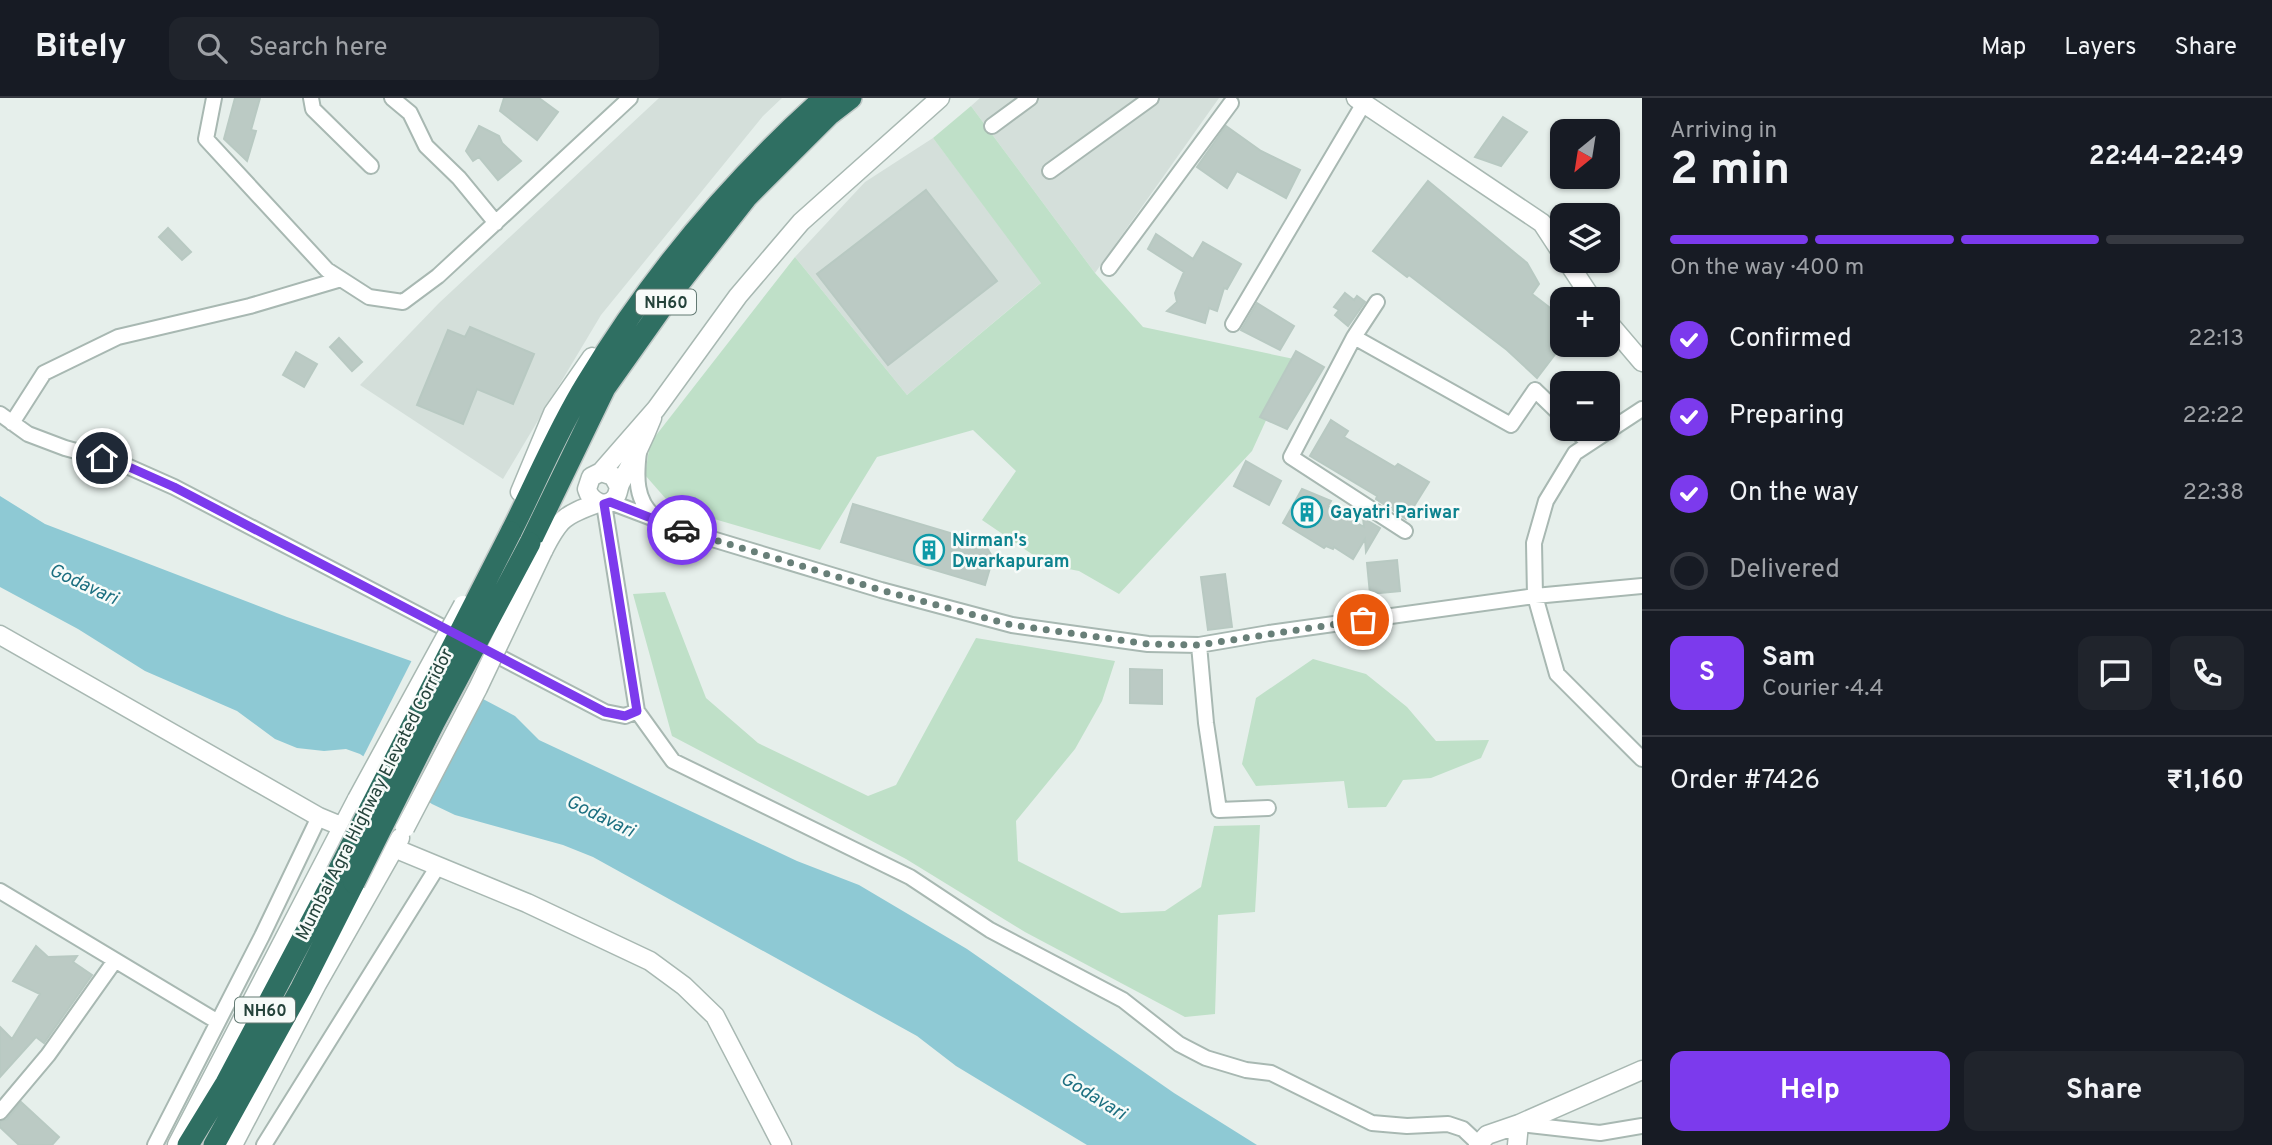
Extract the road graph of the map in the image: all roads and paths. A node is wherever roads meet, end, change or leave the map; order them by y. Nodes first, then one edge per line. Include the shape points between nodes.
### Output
1 (214, 98) edge
2 (312, 98) edge
3 (392, 98) edge
4 (630, 98) edge
5 (810, 98) edge
6 (824, 98) edge
7 (851, 98) edge
8 (940, 98) edge
9 (1030, 98) edge
10 (1151, 98) edge
11 (1230, 100) edge
12 (1360, 101) edge
13 (992, 126) dead end
14 (371, 166) dead end
15 (1050, 170) dead end
16 (496, 223) junction
17 (1550, 235) edge
18 (1109, 268) dead end
19 (341, 279) junction
20 (1377, 302) dead end
21 (1233, 324) dead end
22 (1620, 336) edge
23 (1354, 337) junction
24 (1642, 362) edge
25 (1550, 404) edge
26 (656, 409) junction
27 (1642, 409) edge
28 (6, 419) edge
29 (1589, 443) joint
30 (639, 451) junction
31 (601, 472) junction
32 (608, 499) junction
33 (643, 501) junction
34 (662, 522) junction
35 (1405, 531) dead end
36 (1642, 586) edge
37 (1535, 596) junction
38 (0, 635) edge
39 (1199, 645) junction
40 (637, 711) junction
41 (1642, 759) edge
42 (1268, 808) dead end
43 (318, 817) junction
44 (345, 826) junction
45 (395, 848) junction
46 (438, 866) junction
47 (0, 891) edge
48 (114, 962) junction
49 (218, 1022) junction
50 (1642, 1070) edge
51 (0, 1112) edge
52 (1519, 1124) junction
53 (1642, 1126) edge
54 (1478, 1144) edge
55 (155, 1145) edge
56 (177, 1145) edge
57 (188, 1145) edge
58 (214, 1145) edge
59 (233, 1145) edge
60 (264, 1145) edge
61 (782, 1145) edge
62 (1517, 1145) edge

1 - 19 street via 206,139 327,270
2 - 14 street via 313,109
3 - 16 street via 410,113 426,146
4 - 16 street
5 - 44 street, bridge via 708,201 631,299 553,414 506,524
6 - 57 highway, Mumbai Agra Highway Elevated Corridor / NH60, bridge via 728,193 659,278 585,385 301,943
7 - 58 highway, Mumbai Agra Highway Elevated Corridor / NH60, bridge via 747,197 606,388 301,988
8 - 26 street via 801,222 738,296
9 - 13 street
10 - 15 street
11 - 18 street
12 - 17 street via 1542,223
12 - 21 street
16 - 19 street via 403,302 369,297
19 - 28 street via 118,337 44,373
20 - 23 street
22 - 24 street
23 - 25 street via 1511,425 1535,390
23 - 35 street via 1291,457
26 - 30 street
26 - 31 street
27 - 29 street
28 - 40 street via 28,434 120,463 174,487 605,712 625,716
29 - 37 street via 1575,453 1546,501 1534,543
30 - 32 street
30 - 33 street via 636,476
31 - 32 street via 613,476
31 - 32 street via 587,483 589,495
32 - 33 street
32 - 34 street
32 - 40 street
32 - 45 street, bridge via 557,523
33 - 34 street via 647,511
34 - 39 street via 1012,625 1148,644
36 - 37 street
37 - 39 street
37 - 41 street via 1557,674
38 - 43 street
39 - 42 street via 1219,810
40 - 54 street via 673,761 910,877 990,930 1123,1000 1179,1044 1206,1058 1271,1073 1372,1123 1448,1124 1463,1129
43 - 44 street
43 - 49 street
44 - 45 street
44 - 56 street
45 - 46 street
45 - 59 street
46 - 60 street
46 - 61 street via 650,961 684,986 715,1016
47 - 48 street
48 - 49 street
48 - 51 street via 48,1055
49 - 55 street
50 - 52 street
52 - 53 street via 1600,1133
52 - 54 street via 1487,1135
52 - 62 street

